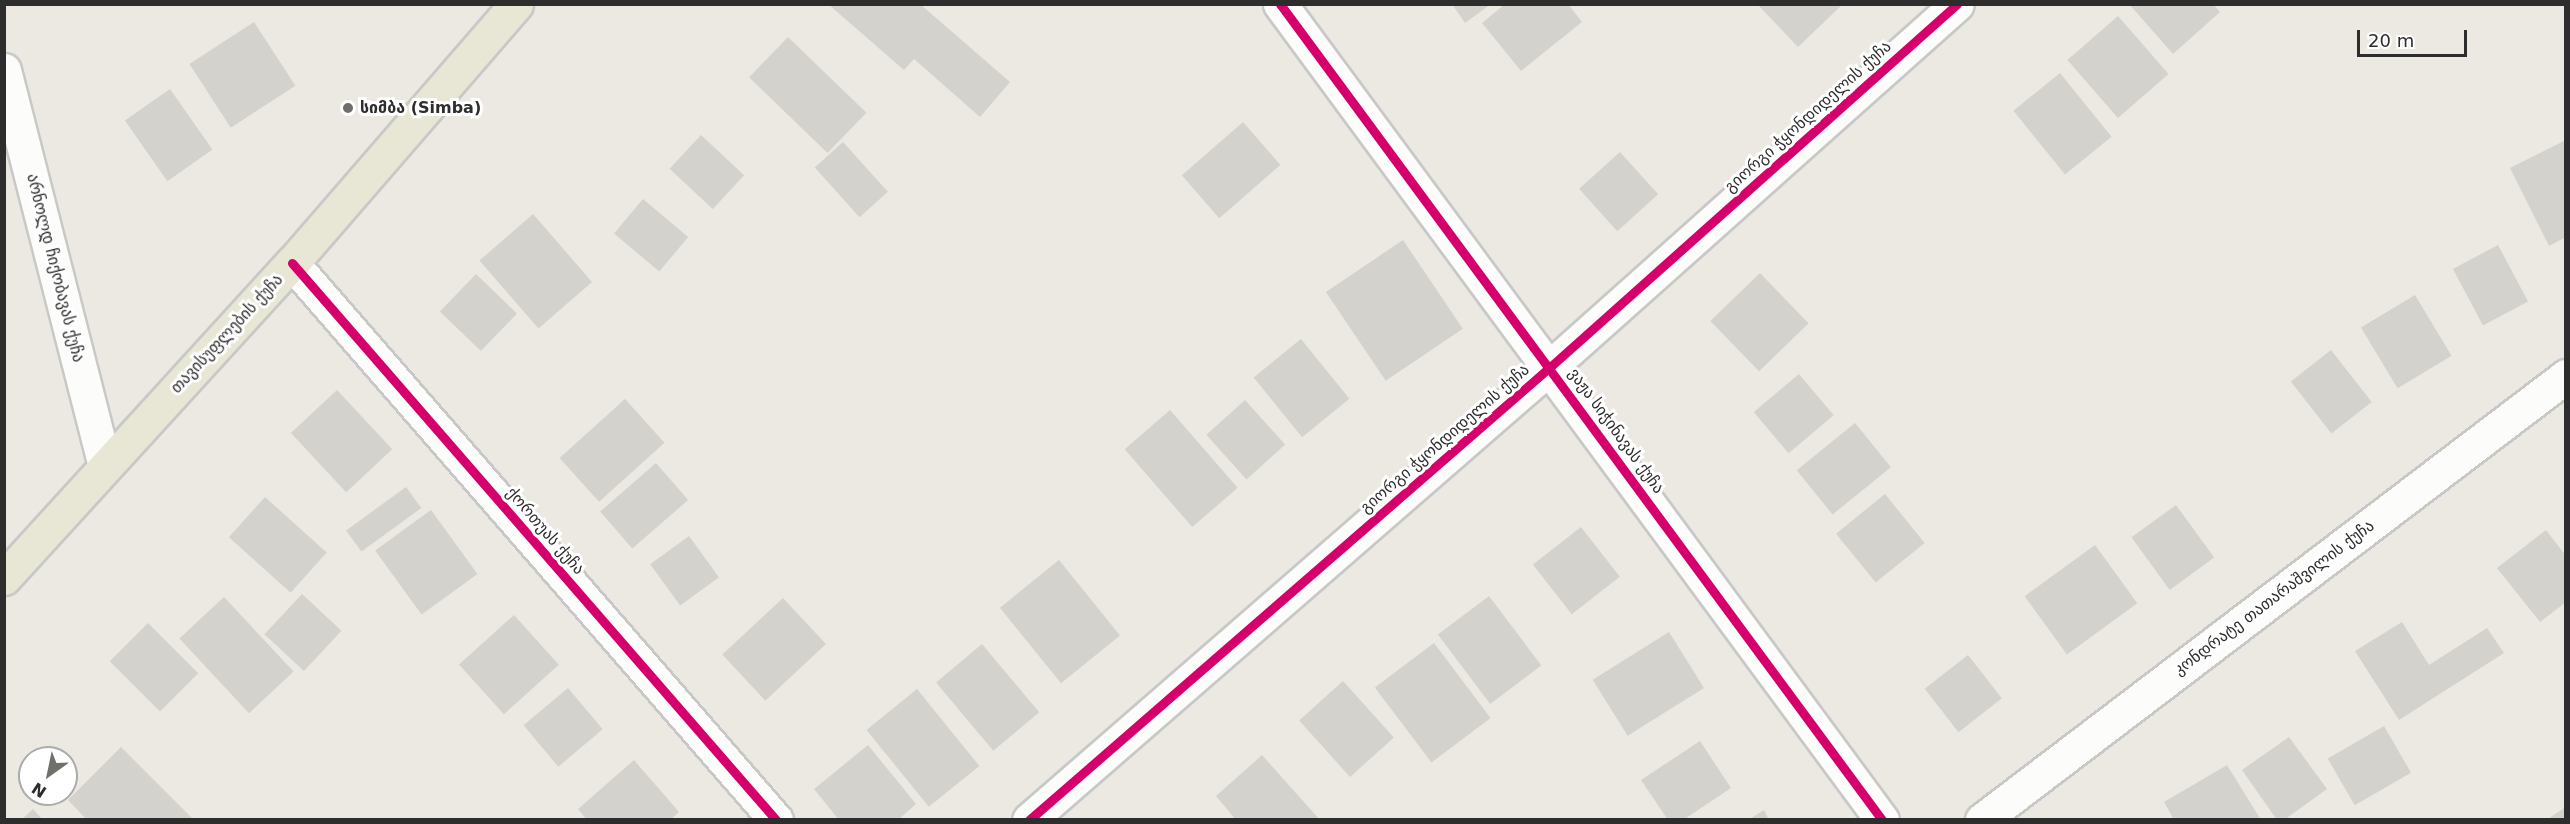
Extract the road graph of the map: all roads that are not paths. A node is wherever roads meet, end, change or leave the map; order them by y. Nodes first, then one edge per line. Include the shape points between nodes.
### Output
1 (516, 4) edge
2 (1280, 4) edge
3 (1957, 4) edge
4 (4, 70) edge
5 (292, 263) junction
6 (1550, 367) junction
7 (2565, 376) edge
8 (105, 465) junction
9 (4, 578) edge
10 (776, 819) edge
11 (1029, 819) edge
12 (1882, 819) edge
13 (1982, 819) edge

1 - 5 main road, თავისუფლების ქუჩა
2 - 6 street, ვაჟა სიჭინავას ქუჩა
3 - 6 street, გიორგი ჭყონდიდელის ქუჩა
4 - 8 street, არნოლდ ჩიქობავას ქუჩა
5 - 8 main road, თავისუფლების ქუჩა
5 - 10 street, ქორთუას ქუჩა
6 - 11 street, გიორგი ჭყონდიდელის ქუჩა
6 - 12 street, ვაჟა სიჭინავას ქუჩა
7 - 13 street, კონდრატე თათარაშვილის ქუჩა
8 - 9 main road, თავისუფლების ქუჩა

